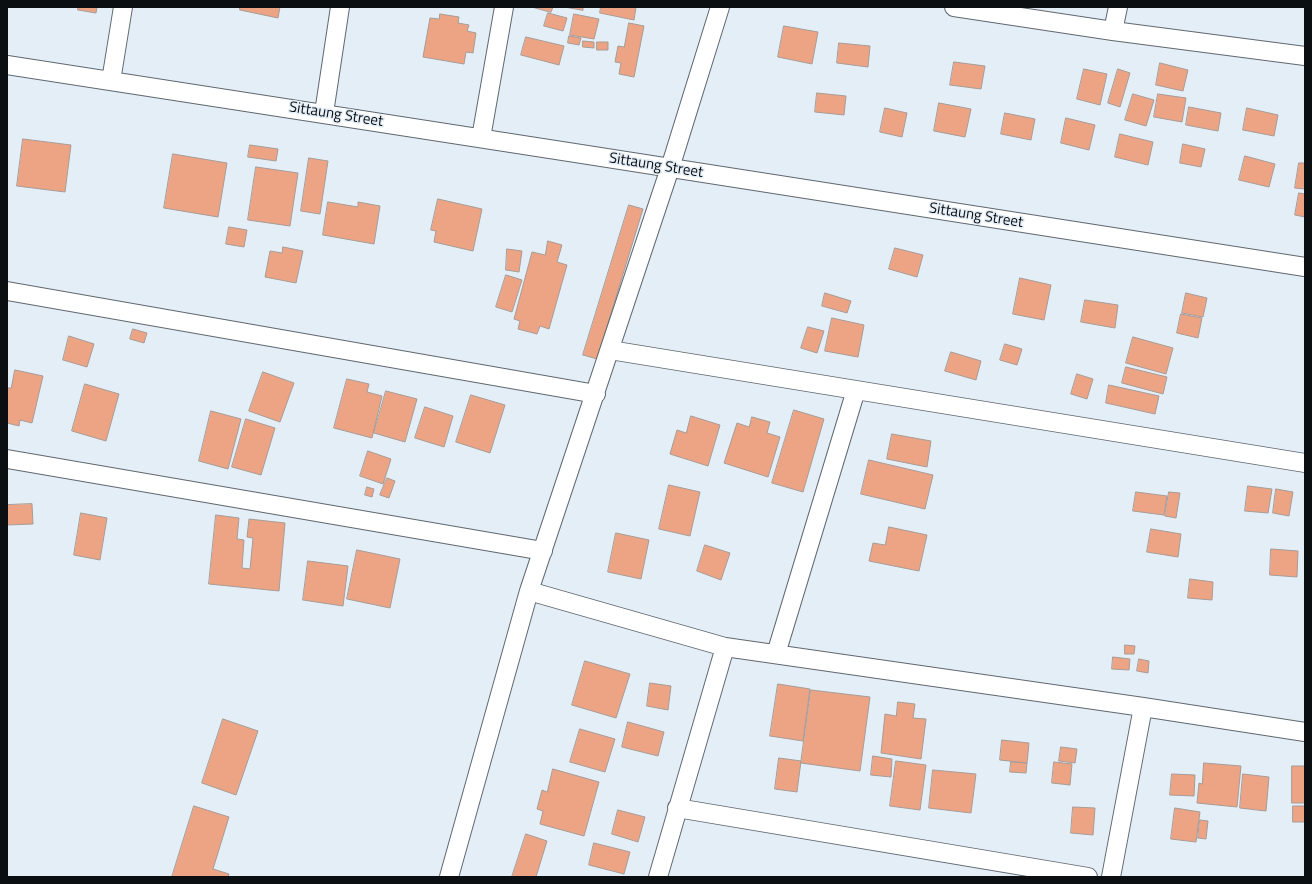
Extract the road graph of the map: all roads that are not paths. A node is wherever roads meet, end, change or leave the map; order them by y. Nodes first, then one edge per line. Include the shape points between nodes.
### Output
1 (122, 7) edge
2 (340, 7) edge
3 (504, 7) edge
4 (720, 7) edge
5 (954, 7) edge
6 (1118, 7) edge
7 (1113, 32) junction
8 (1305, 56) edge
9 (7, 65) edge
10 (111, 81) junction
11 (324, 113) junction
12 (481, 138) junction
13 (670, 168) junction
14 (1305, 267) edge
15 (7, 291) edge
16 (610, 350) junction
17 (856, 390) junction
18 (596, 394) junction
19 (7, 459) edge
20 (1305, 463) edge
21 (543, 551) junction
22 (529, 591) junction
23 (725, 647) junction
24 (776, 654) junction
25 (1143, 707) junction
26 (1305, 732) edge
27 (677, 808) junction
28 (449, 877) edge
29 (658, 877) edge
30 (1088, 877) edge
31 (1111, 877) edge

1 - 10 street
2 - 11 street
3 - 12 street
4 - 13 street
5 - 7 street
6 - 7 street
7 - 8 street
9 - 10 street, Sittaung Street
10 - 11 street, Sittaung Street
11 - 12 street, Sittaung Street
12 - 13 street, Sittaung Street
13 - 14 street, Sittaung Street
13 - 16 street
15 - 18 street
16 - 17 street
16 - 18 street
17 - 20 street
17 - 24 street
18 - 21 street
19 - 21 street
21 - 22 street
22 - 23 street
22 - 28 street
23 - 24 street
23 - 27 street
24 - 25 street
25 - 26 street
25 - 31 street
27 - 29 street
27 - 30 street

